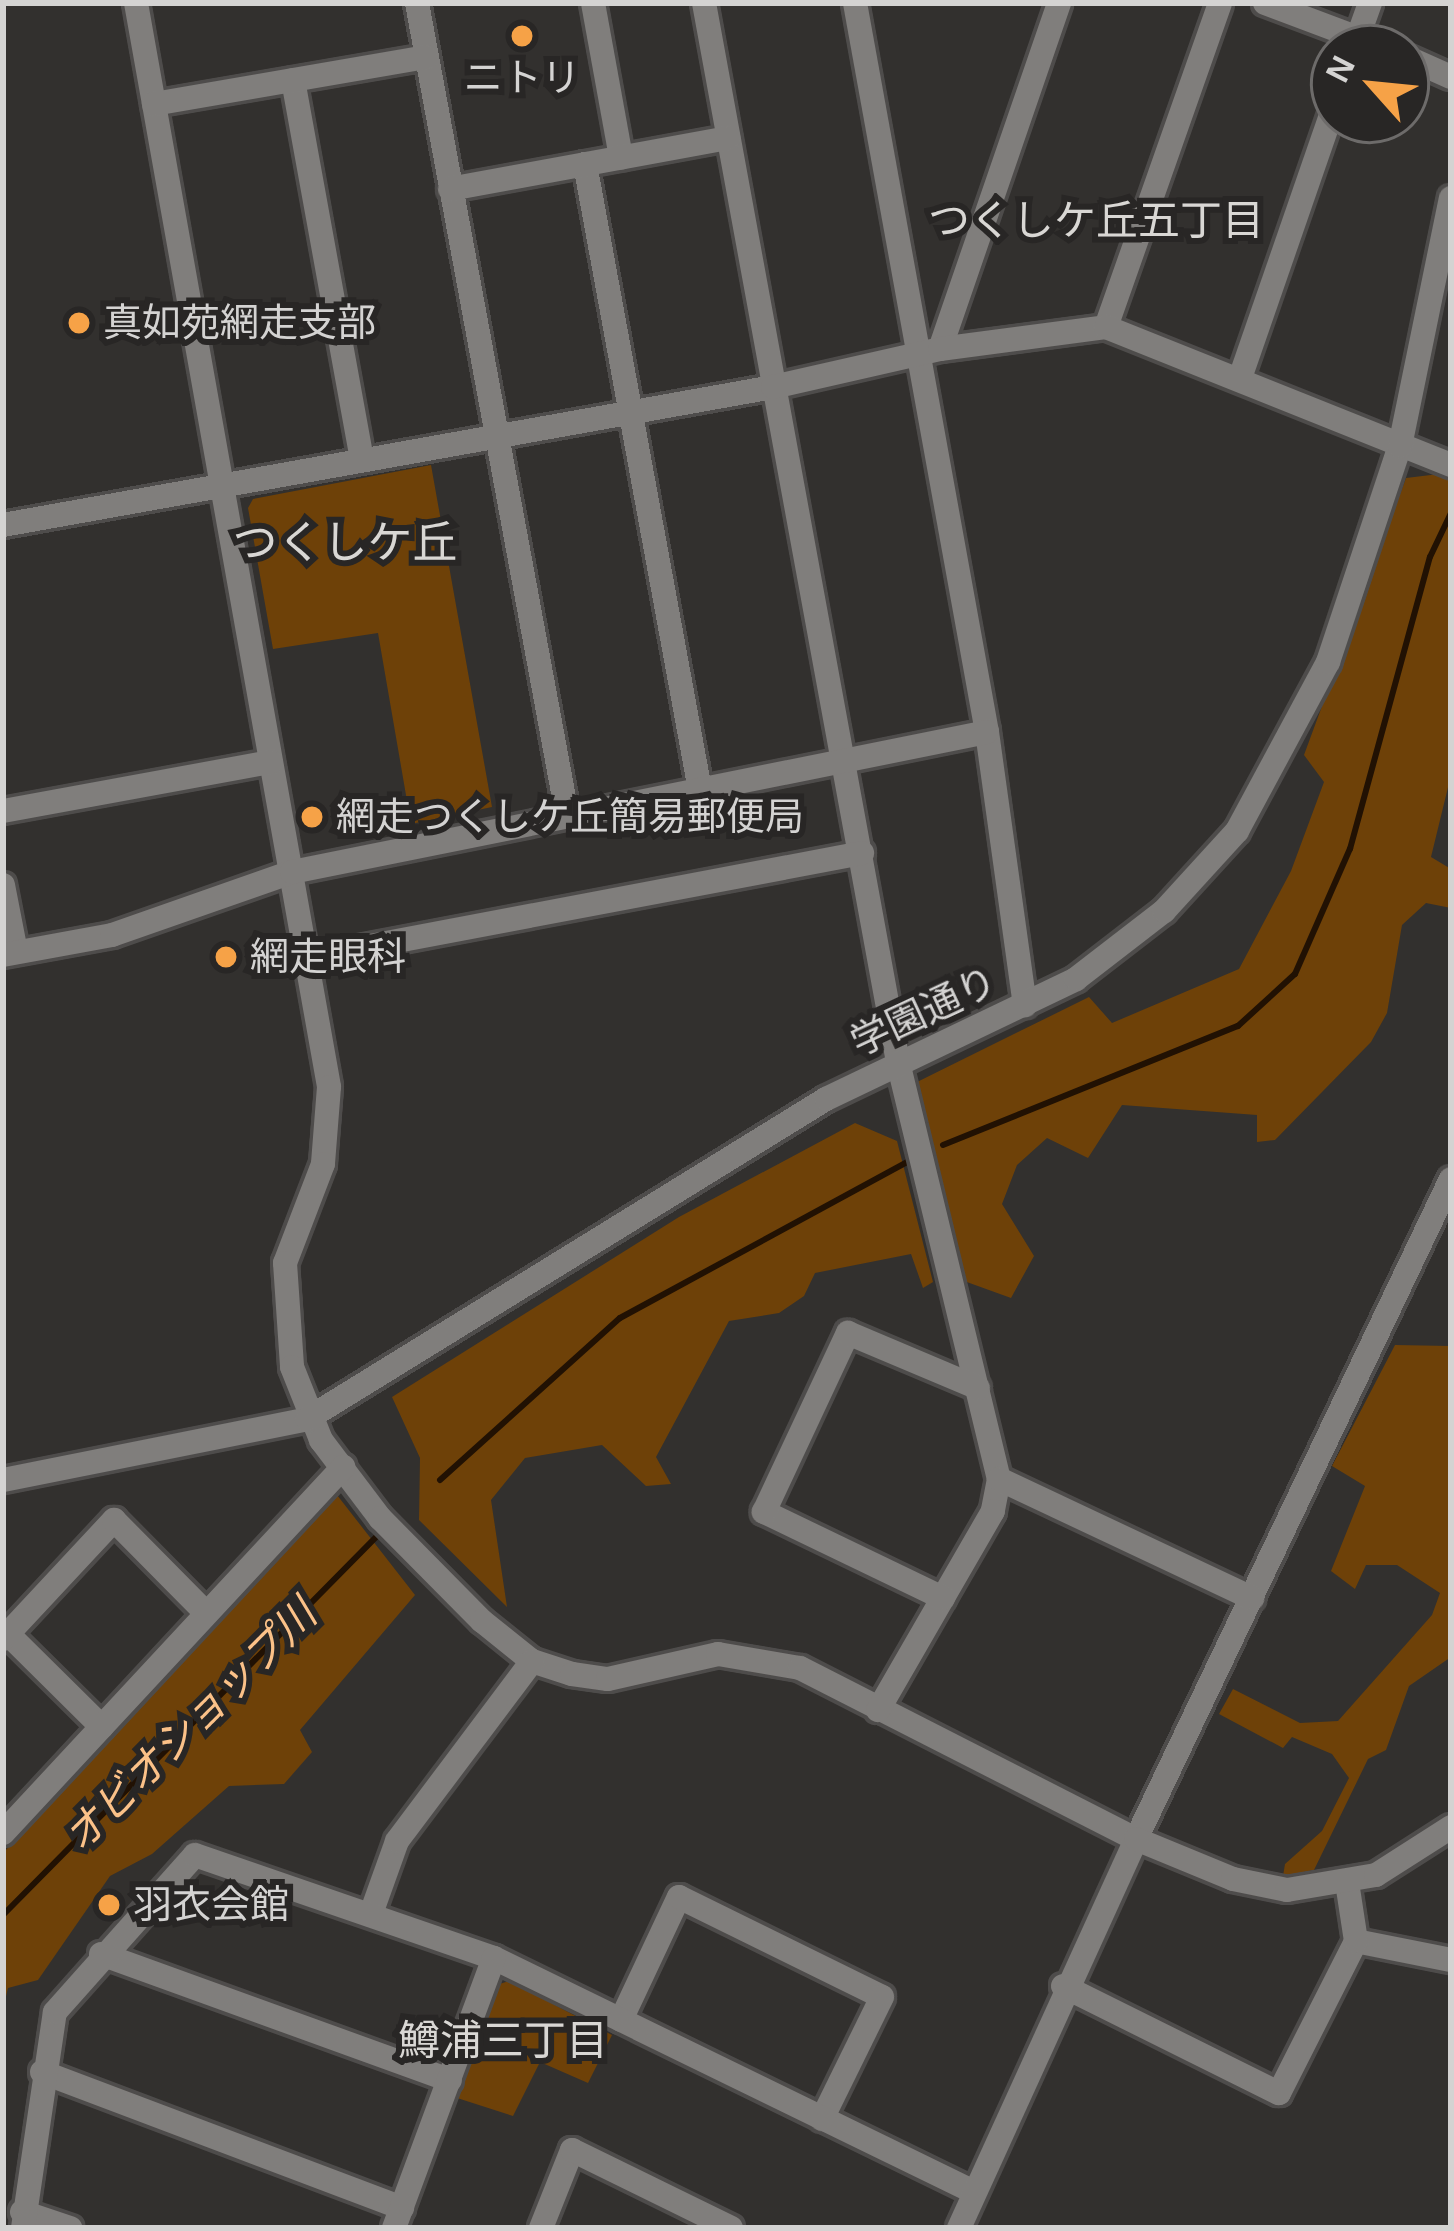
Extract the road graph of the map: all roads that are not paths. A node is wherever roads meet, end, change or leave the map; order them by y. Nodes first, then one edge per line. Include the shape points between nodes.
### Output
1 (136, 3) edge
2 (417, 3) edge
3 (593, 3) edge
4 (855, 3) edge
5 (1059, 3) edge
6 (1220, 3) edge
7 (1265, 3) edge
8 (710, 4) edge
9 (1314, 24) edge
10 (426, 57) junction
11 (293, 80) junction
12 (154, 104) junction
13 (728, 137) junction
14 (1321, 144) edge
15 (621, 157) junction
16 (585, 164) junction
17 (450, 189) junction
18 (1451, 198) edge
19 (1106, 327) junction
20 (930, 352) junction
21 (1240, 378) junction
22 (772, 387) junction
23 (629, 412) junction
24 (494, 436) junction
25 (1400, 446) junction
26 (362, 460) junction
27 (1451, 465) edge
28 (222, 486) junction
29 (3, 525) edge
30 (987, 732) junction
31 (846, 761) junction
32 (272, 762) junction
33 (700, 790) junction
34 (3, 812) edge
35 (567, 814) junction
36 (862, 853) junction
37 (292, 872) junction
38 (3, 885) edge
39 (10, 954) edge
40 (307, 958) junction
41 (1025, 1005) junction
42 (898, 1062) junction
43 (1451, 1179) edge
44 (978, 1388) junction
45 (307, 1419) junction
46 (343, 1467) junction
47 (999, 1479) junction
48 (3, 1480) edge
49 (943, 1598) junction
50 (1252, 1598) junction
51 (205, 1612) junction
52 (5, 1636) edge
53 (532, 1661) junction
54 (878, 1709) junction
55 (102, 1727) junction
56 (1451, 1827) edge
57 (3, 1833) edge
58 (1136, 1839) junction
59 (1347, 1882) junction
60 (372, 1911) junction
61 (1356, 1941) junction
62 (101, 1954) junction
63 (494, 1958) junction
64 (1451, 1960) edge
65 (1063, 1986) junction
66 (621, 2020) junction
67 (42, 2072) junction
68 (450, 2080) junction
69 (822, 2119) junction
70 (974, 2192) junction
71 (398, 2218) edge
72 (23, 2220) edge
73 (70, 2228) edge
74 (541, 2228) edge
75 (731, 2228) edge
76 (959, 2228) edge

1 - 12 street
2 - 10 street
3 - 15 street
4 - 20 street
5 - 20 street
6 - 19 street
7 - 9 street
8 - 13 street
10 - 11 street
10 - 17 street
11 - 12 street
11 - 26 street
12 - 28 street
13 - 15 street
13 - 22 street
14 - 21 street
15 - 16 street
16 - 17 street
16 - 23 street
17 - 24 street
18 - 25 street, 学園通り
19 - 20 street
19 - 21 street
20 - 22 street
20 - 30 street
21 - 25 street
22 - 23 street
22 - 31 street
23 - 24 street
23 - 33 street
24 - 26 street
24 - 35 street
25 - 27 street
25 - 41 street, 学園通り via 1328,662 1238,831 1124,946
26 - 28 street
28 - 29 street
28 - 32 street
30 - 31 street
30 - 41 street
31 - 33 street
31 - 36 street
32 - 34 street
32 - 37 street
33 - 35 street
35 - 37 street
36 - 40 street
36 - 42 street
37 - 39 street via 112,935
37 - 40 street
38 - 39 street
40 - 45 street via 330,1132 294,1232 283,1298
41 - 42 street, 学園通り
42 - 44 street
42 - 45 street, 学園通り via 733,1154
43 - 50 street
44 - 47 street
44 - 49 street via 848,1333 764,1512
45 - 46 street
45 - 48 street, 学園通り
46 - 51 street
46 - 53 street via 446,1587
47 - 49 street via 993,1511
47 - 50 street
49 - 54 street
50 - 58 street
51 - 52 street via 114,1520
51 - 55 street
52 - 55 street
53 - 54 street via 608,1679 718,1654 765,1658
53 - 60 street via 397,1841
54 - 58 street
55 - 57 street
56 - 59 street via 1401,1863
58 - 59 street via 1262,1886
58 - 65 street
59 - 61 street
60 - 62 street via 195,1855
60 - 63 street
61 - 64 street
61 - 65 street via 1279,2093
62 - 67 street via 55,2012
62 - 68 street
63 - 66 street
63 - 68 street
65 - 70 street
66 - 69 street
66 - 69 street via 679,1897 844,1978 882,1997
67 - 71 street
67 - 72 street
68 - 71 street
69 - 70 street
70 - 76 street
72 - 73 street
74 - 75 street via 572,2150

